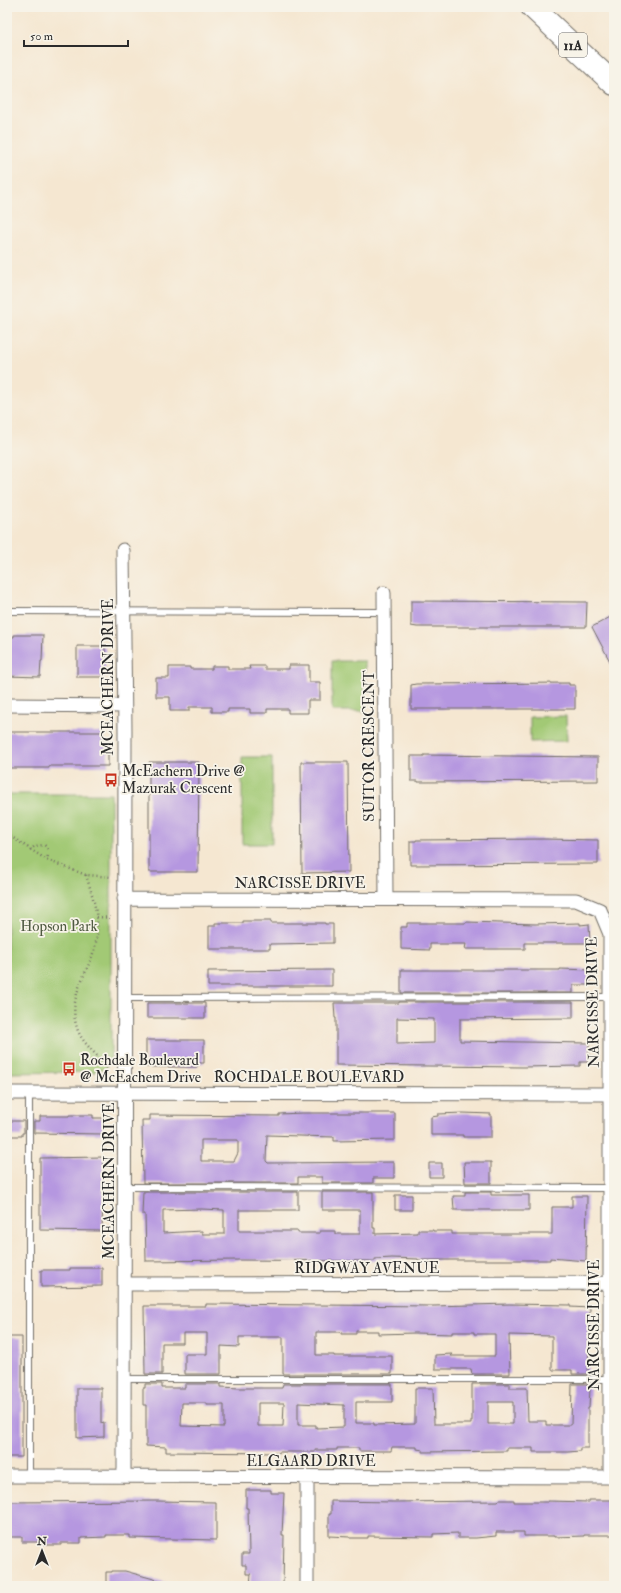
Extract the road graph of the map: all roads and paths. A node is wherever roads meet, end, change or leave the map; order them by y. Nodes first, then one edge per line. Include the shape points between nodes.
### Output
1 (532, 7) edge
2 (614, 84) edge
3 (123, 550) dead end
4 (384, 593) dead end
5 (7, 611) edge
6 (124, 611) junction
7 (385, 612) junction
8 (7, 705) edge
9 (124, 706) junction
10 (7, 834) edge
11 (30, 850) junction
12 (47, 860) junction
13 (86, 876) junction
14 (113, 877) dead end
15 (124, 899) junction
16 (386, 899) junction
17 (97, 917) junction
18 (113, 918) dead end
19 (610, 997) junction
20 (124, 998) junction
21 (108, 1069) dead end
22 (7, 1092) edge
23 (29, 1092) junction
24 (124, 1092) junction
25 (610, 1094) junction
26 (124, 1188) junction
27 (610, 1188) junction
28 (612, 1283) edge
29 (125, 1284) junction
30 (610, 1379) junction
31 (124, 1380) junction
32 (7, 1476) edge
33 (29, 1476) junction
34 (124, 1476) junction
35 (307, 1477) junction
36 (612, 1477) edge
37 (307, 1586) edge

1 - 2 highway, 11A
3 - 6 street, MCEACHERN DRIVE
4 - 7 street, SUITOR CRESCENT
5 - 6 lane
6 - 7 lane
6 - 9 street, MCEACHERN DRIVE
7 - 16 street, SUITOR CRESCENT
8 - 9 street
9 - 15 street, MCEACHERN DRIVE
10 - 11 path
11 - 12 path
11 - 12 path via 35,846 44,845 49,851
12 - 13 path
13 - 14 path
13 - 17 path
15 - 16 street, NARCISSE DRIVE
15 - 20 street, MCEACHERN DRIVE
16 - 19 street, NARCISSE DRIVE via 576,900 600,910 610,934
17 - 18 path
17 - 21 path via 95,948 76,994 74,1013 78,1031
19 - 20 lane
19 - 25 street, NARCISSE DRIVE
20 - 24 street, MCEACHERN DRIVE
22 - 23 street, ROCHDALE BOULEVARD
23 - 24 street, ROCHDALE BOULEVARD
23 - 33 lane
24 - 25 street, ROCHDALE BOULEVARD
24 - 26 street, MCEACHERN DRIVE
25 - 27 street, NARCISSE DRIVE
26 - 27 lane
26 - 29 street, MCEACHERN DRIVE
27 - 28 street, NARCISSE DRIVE
28 - 29 street, RIDGWAY AVENUE
28 - 30 street, NARCISSE DRIVE
29 - 31 street, MCEACHERN DRIVE
30 - 31 lane
30 - 36 street, NARCISSE DRIVE
31 - 34 street, MCEACHERN DRIVE
32 - 33 street, ELGAARD DRIVE
33 - 34 street, ELGAARD DRIVE
34 - 35 street, ELGAARD DRIVE
35 - 36 street, ELGAARD DRIVE
35 - 37 street

